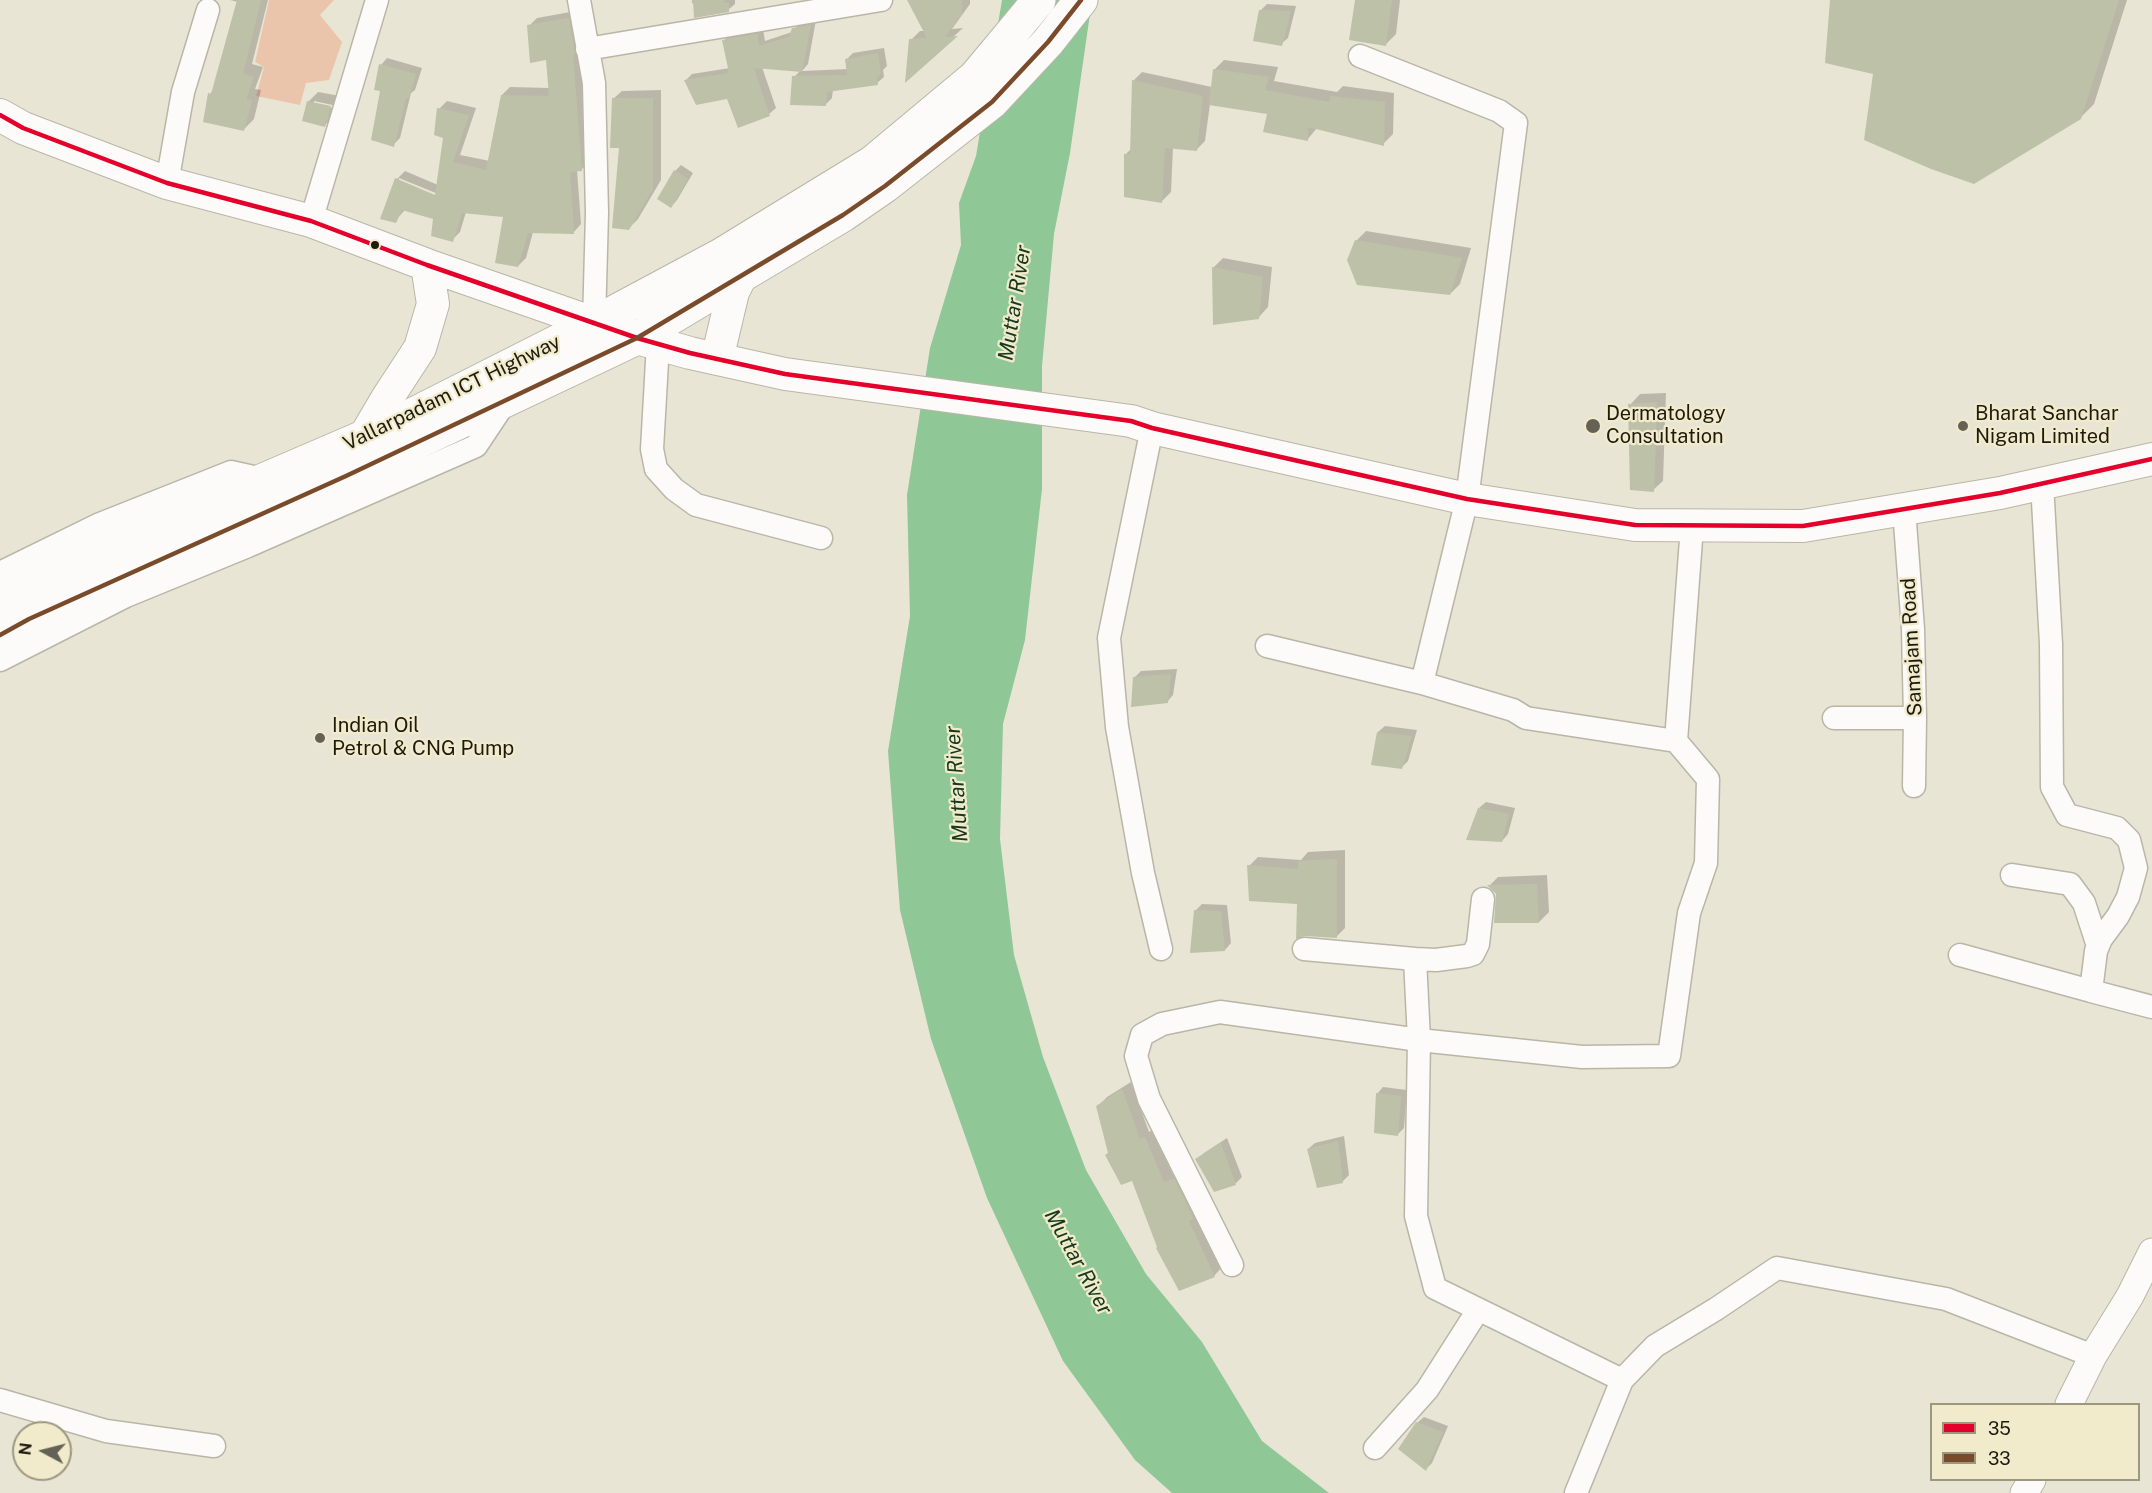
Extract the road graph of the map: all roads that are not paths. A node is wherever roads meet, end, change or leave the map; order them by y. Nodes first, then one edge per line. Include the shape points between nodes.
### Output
1 (377, 0) edge
2 (579, 0) edge
3 (881, 0) edge
4 (1040, 0) edge
5 (1081, 0) edge
6 (766, 9) edge
7 (207, 10) dead end
8 (587, 49) junction
9 (1360, 56) dead end
10 (0, 115) edge
11 (879, 174) junction
12 (167, 183) junction
13 (311, 221) junction
14 (427, 265) junction
15 (741, 276) junction
16 (594, 323) junction
17 (648, 341) junction
18 (717, 359) junction
19 (507, 400) junction
20 (1142, 424) junction
21 (365, 436) junction
22 (2152, 459) edge
23 (267, 480) junction
24 (2042, 483) junction
25 (1467, 499) junction
26 (1904, 509) junction
27 (1692, 526) junction
28 (821, 538) dead end
29 (0, 573) edge
30 (0, 603) edge
31 (0, 635) edge
32 (1267, 646) dead end
33 (0, 660) edge
34 (1422, 683) junction
35 (1915, 717) junction
36 (1834, 718) dead end
37 (1676, 741) junction
38 (1914, 786) dead end
39 (2012, 875) dead end
40 (1483, 899) dead end
41 (2098, 946) junction
42 (1161, 949) dead end
43 (1304, 949) dead end
44 (1960, 955) dead end
45 (1415, 959) junction
46 (2091, 991) junction
47 (2152, 1006) edge
48 (1419, 1040) junction
49 (2152, 1252) edge
50 (1232, 1265) dead end
51 (1478, 1310) junction
52 (2093, 1356) junction
53 (1622, 1380) junction
54 (0, 1400) edge
55 (2070, 1403) edge
56 (214, 1446) dead end
57 (1375, 1448) dead end
58 (1576, 1493) edge

1 - 13 street
2 - 8 street
3 - 6 street
4 - 11 highway, Vallarpadam ICT Highway via 975,77
5 - 11 highway, Vallarpadam ICT Highway via 992,102
6 - 8 street
7 - 12 street via 183,92
8 - 16 street via 594,83
9 - 25 street via 1499,111 1516,123
10 - 12 main road via 22,128
11 - 15 highway, Vallarpadam ICT Highway via 843,215
11 - 16 highway, Vallarpadam ICT Highway
12 - 13 main road
13 - 14 main road
14 - 16 main road
14 - 21 main road via 433,304 420,348
15 - 17 highway, Vallarpadam ICT Highway
15 - 18 main road via 733,292
16 - 17 main road
16 - 21 highway, Vallarpadam ICT Highway
17 - 18 main road
17 - 19 highway, Vallarpadam ICT Highway
17 - 28 street via 656,469 696,505
18 - 20 main road via 785,374
19 - 31 highway, Vallarpadam ICT Highway
19 - 33 street via 476,446 126,596
20 - 25 main road
20 - 42 street via 1109,638 1117,727
21 - 23 highway, Vallarpadam ICT Highway
22 - 24 main road
23 - 29 street via 231,472 100,524
23 - 30 highway, Vallarpadam ICT Highway via 140,533
24 - 26 main road
24 - 41 street via 2051,644 2052,787 2067,815 2117,828 2129,840 2136,868 2128,897
25 - 27 main road via 1635,525
25 - 34 street
26 - 27 main road via 1803,526
26 - 35 street, Samajam Road
27 - 37 street
32 - 34 street
34 - 37 street via 1513,710 1526,718
35 - 36 street
35 - 38 street, Samajam Road
37 - 48 street via 1708,779 1706,863 1689,913 1669,1056 1582,1057
39 - 41 street via 2070,884 2084,903
40 - 45 street via 1478,944 1473,954 1457,959
41 - 46 street
43 - 45 street
44 - 46 street
45 - 48 street
46 - 47 street
48 - 50 street via 1220,1012 1162,1024 1142,1035 1136,1056 1149,1099
48 - 51 street via 1416,1216 1435,1288
49 - 52 street
51 - 53 street
51 - 57 street via 1427,1390
52 - 53 street via 1946,1299 1777,1268 1655,1346
52 - 55 street
53 - 58 street
54 - 56 street via 106,1431

